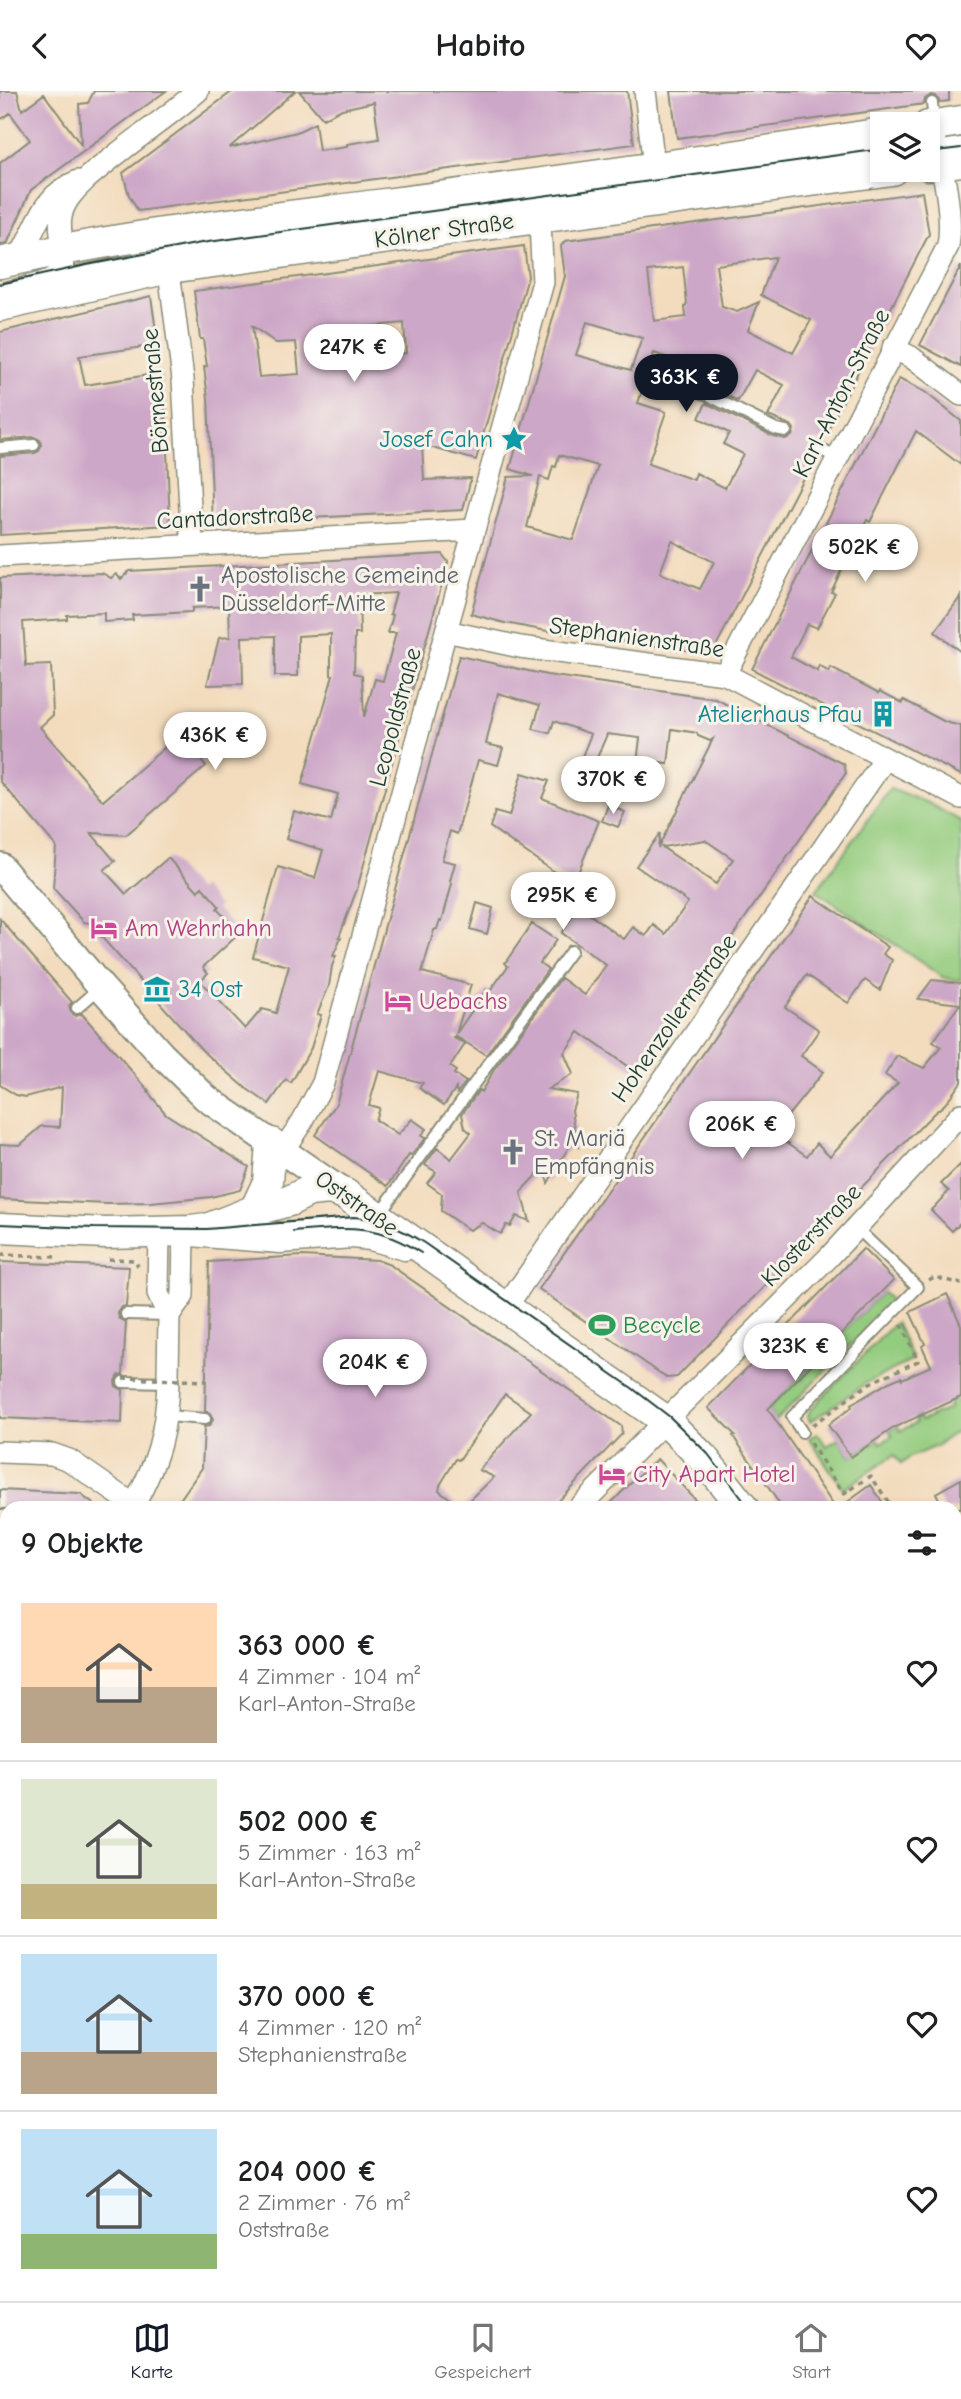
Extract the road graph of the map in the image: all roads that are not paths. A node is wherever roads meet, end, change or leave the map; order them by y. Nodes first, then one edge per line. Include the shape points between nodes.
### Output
1 (198, 91) edge
2 (645, 91) edge
3 (870, 137) edge
4 (940, 139) edge
5 (870, 156) edge
6 (870, 171) edge
7 (87, 178) junction
8 (657, 184) junction
9 (540, 200) junction
10 (167, 251) junction
11 (9, 261) edge
12 (61, 262) junction
13 (0, 289) edge
14 (0, 300) edge
15 (0, 306) edge
16 (893, 348) junction
17 (676, 384) dead end
18 (961, 395) edge
19 (786, 431) dead end
20 (34, 445) dead end
21 (0, 448) edge
22 (474, 530) junction
23 (192, 545) junction
24 (0, 556) edge
25 (446, 631) junction
26 (725, 674) junction
27 (886, 759) junction
28 (961, 798) edge
29 (0, 866) edge
30 (571, 951) dead end
31 (101, 987) junction
32 (77, 1007) dead end
33 (961, 1114) edge
34 (275, 1154) junction
35 (345, 1194) junction
36 (255, 1209) junction
37 (377, 1217) junction
38 (0, 1228) edge
39 (856, 1228) junction
40 (178, 1232) junction
41 (425, 1251) junction
42 (506, 1307) junction
43 (126, 1314) dead end
44 (169, 1315) junction
45 (168, 1379) junction
46 (123, 1380) road end
47 (167, 1416) junction
48 (205, 1419) dead end
49 (666, 1421) junction
50 (802, 1432) road end
51 (0, 1452) edge
52 (128, 1501) edge
53 (140, 1501) edge
54 (585, 1501) edge
55 (738, 1501) edge

1 - 7 street
2 - 8 street
3 - 8 main road, Kölner Straße
4 - 16 street, Karl-Anton-Straße via 951,229 948,246
5 - 8 lane
6 - 8 main road, Kölner Straße
7 - 11 street via 69,184 49,200 32,237
7 - 12 street via 62,208
8 - 9 main road, Kölner Straße
9 - 10 main road, Kölner Straße
9 - 22 street, Leopoldstraße via 543,282
10 - 12 main road, Kölner Straße
10 - 15 main road, Kölner Straße
10 - 23 street, Börnestraße via 183,379
11 - 12 main road, Kölner Straße
12 - 13 lane
12 - 14 street, Kölner Straße via 48,283 14,289
16 - 18 street
16 - 26 street, Karl-Anton-Straße via 827,453
17 - 19 lane
20 - 21 lane
22 - 23 street, Cantadorstraße
22 - 25 street, Leopoldstraße
23 - 24 street, Cantadorstraße
25 - 26 street, Stephanienstraße via 520,647
25 - 34 street, Leopoldstraße via 323,1083 316,1100
26 - 27 street, Stephanienstraße
27 - 28 street, Stephanienstraße
27 - 42 street, Hohenzollernstraße
29 - 31 street, Oststraße
30 - 37 lane
31 - 32 lane
31 - 34 street, Oststraße via 206,1098
33 - 39 street, Klosterstraße
34 - 35 street, Oststraße
34 - 36 main road via 267,1187
35 - 36 main road via 314,1190
35 - 37 main road, Oststraße
36 - 40 main road via 207,1229
37 - 41 main road, Oststraße
38 - 40 main road
39 - 49 street, Klosterstraße
39 - 50 lane via 918,1287 792,1417
40 - 41 main road via 280,1238 353,1233
40 - 44 street via 183,1296
41 - 42 main road, Oststraße
42 - 49 main road, Oststraße
43 - 44 lane
44 - 45 street
45 - 46 lane
45 - 47 street
47 - 48 lane
47 - 53 street
49 - 54 street, Klosterstraße
49 - 55 main road, Oststraße
51 - 52 street via 52,1454 69,1460

